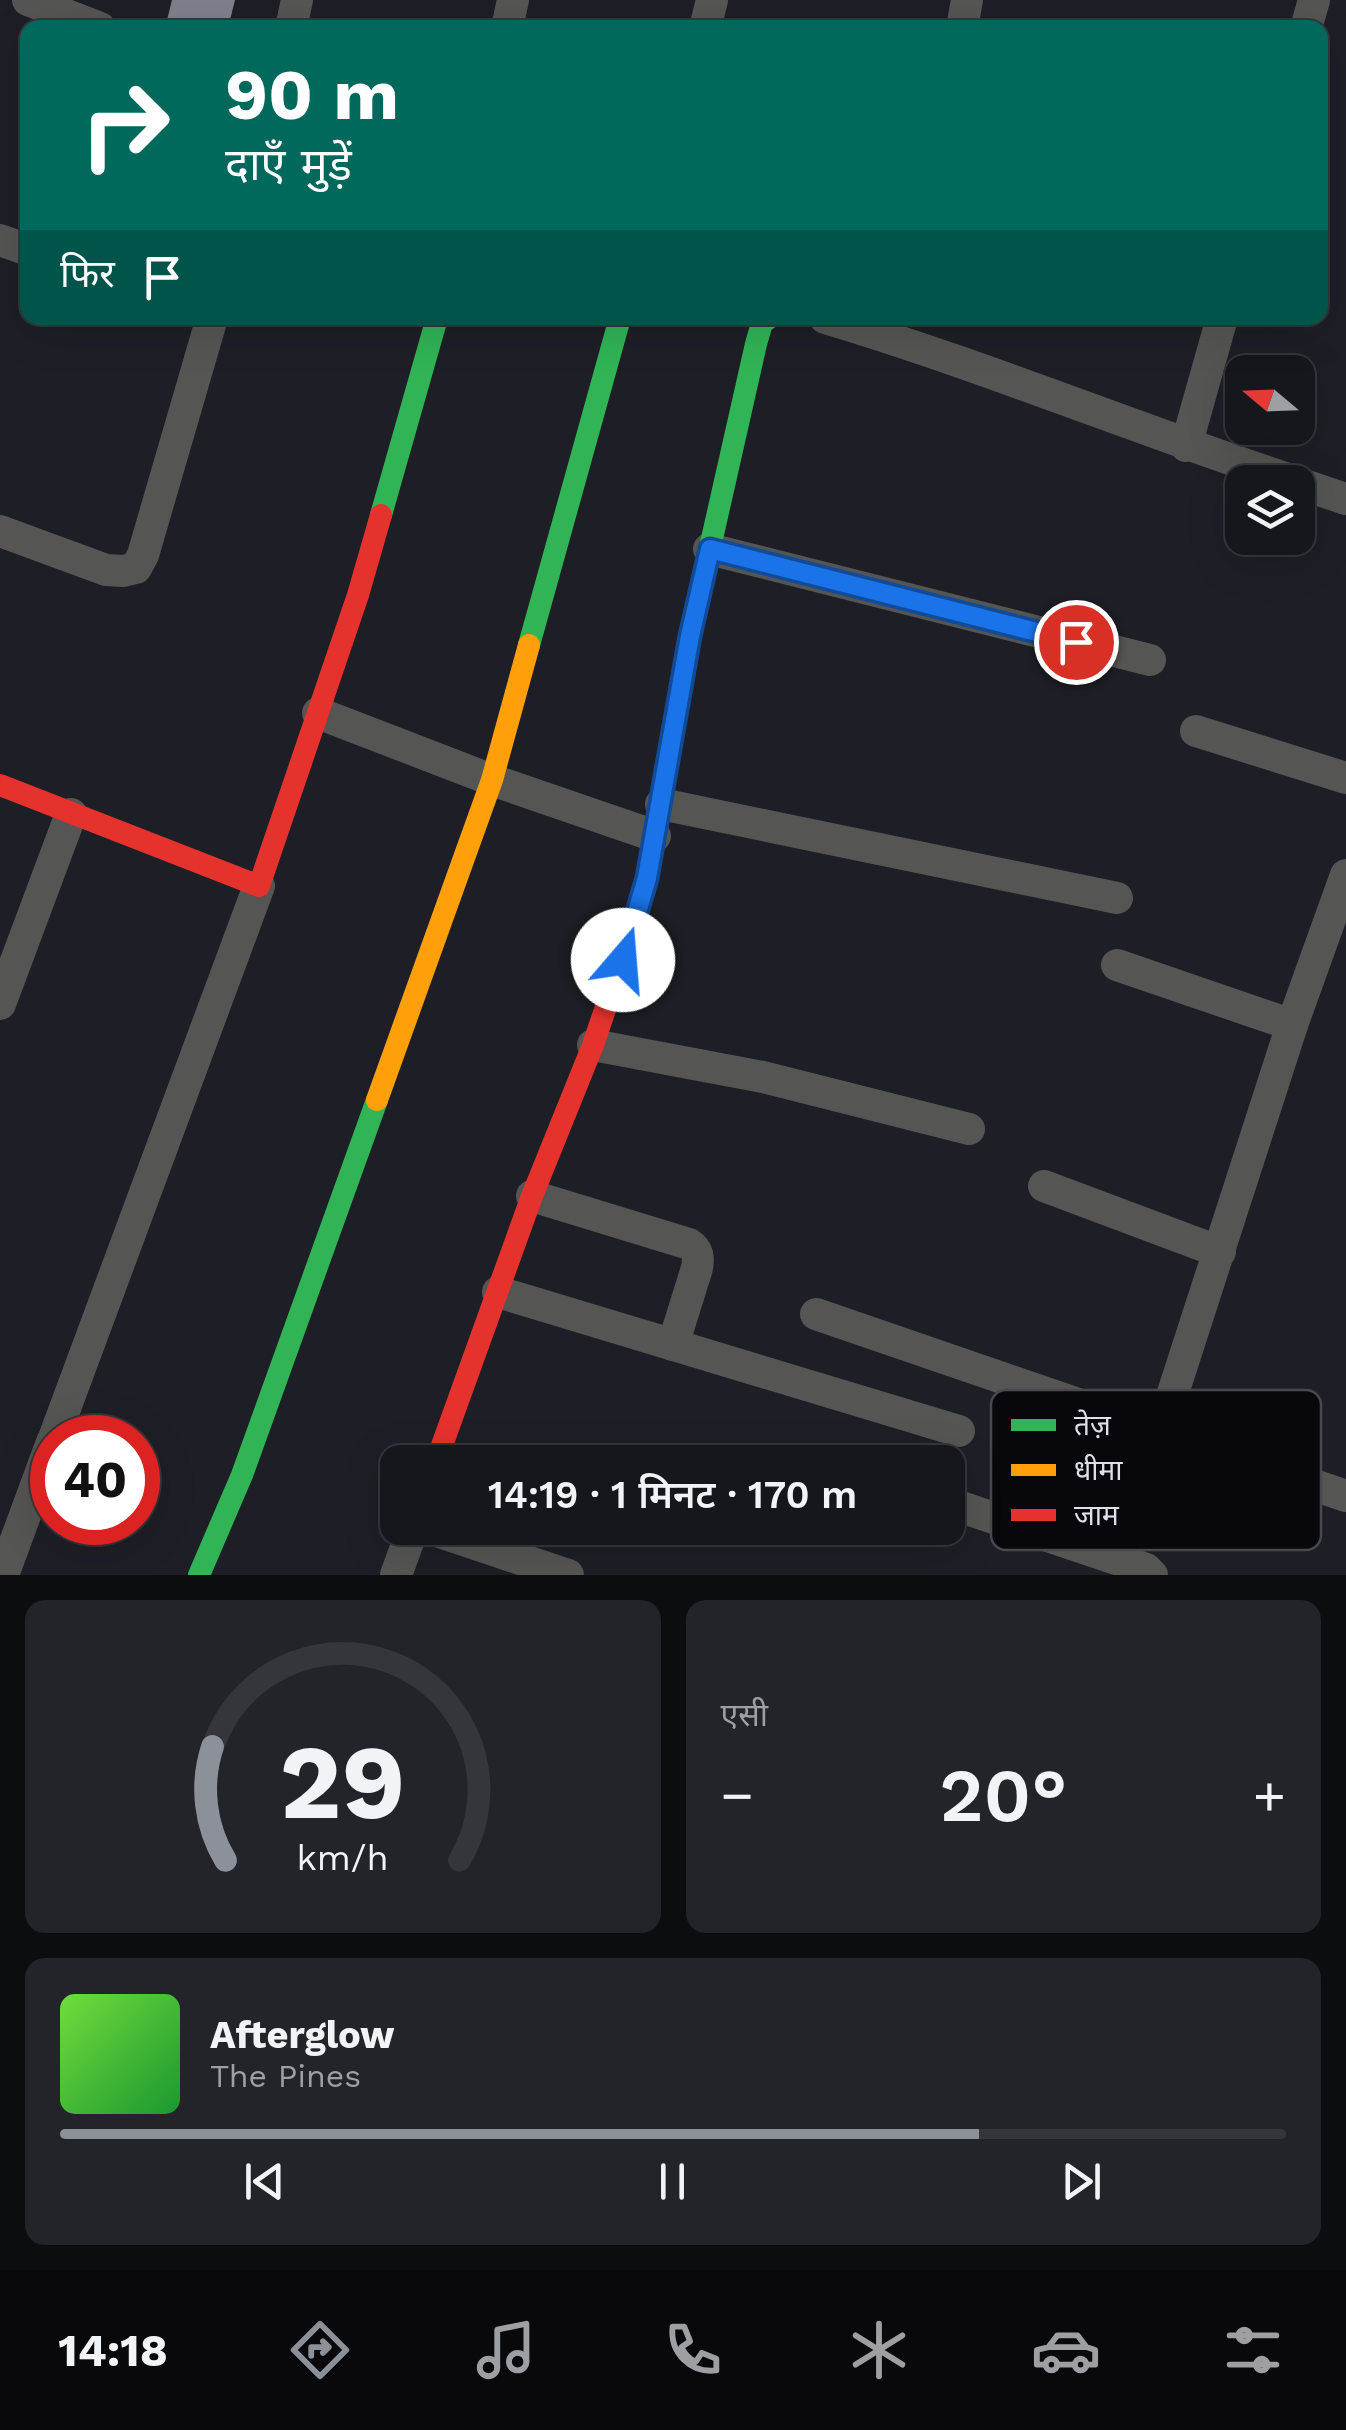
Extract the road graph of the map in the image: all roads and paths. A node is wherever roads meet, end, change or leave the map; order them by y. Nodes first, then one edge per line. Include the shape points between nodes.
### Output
1 (28, 0) edge
2 (70, 8) edge
3 (210, 325) edge
4 (435, 325) edge
5 (618, 325) edge
6 (762, 325) edge
7 (873, 325) edge
8 (1220, 325) edge
9 (908, 330) edge
10 (1186, 446) junction
11 (1243, 465) edge
12 (1315, 489) edge
13 (1346, 499) edge
14 (0, 531) edge
15 (710, 549) junction
16 (1150, 660) dead end
17 (318, 713) junction
18 (1196, 731) dead end
19 (1346, 778) edge
20 (492, 780) junction
21 (0, 786) edge
22 (71, 814) junction
23 (658, 820) junction
24 (1346, 875) edge
25 (260, 886) junction
26 (1117, 898) dead end
27 (1117, 965) dead end
28 (0, 1004) edge
29 (1292, 1025) junction
30 (594, 1045) junction
31 (969, 1130) dead end
32 (1044, 1186) dead end
33 (532, 1196) junction
34 (1220, 1252) junction
35 (498, 1292) junction
36 (816, 1314) dead end
37 (673, 1345) junction
38 (1036, 1390) edge
39 (1174, 1390) edge
40 (62, 1415) edge
41 (959, 1431) dead end
42 (442, 1445) edge
43 (1321, 1488) edge
44 (1346, 1496) edge
45 (30, 1502) edge
46 (965, 1508) edge
47 (991, 1517) edge
48 (407, 1545) edge
49 (479, 1545) edge
50 (1087, 1550) edge
51 (3, 1575) edge
52 (198, 1575) edge
53 (396, 1575) edge
54 (568, 1575) edge
55 (1152, 1575) edge

1 - 2 street
3 - 14 street via 136,568 106,570
4 - 17 street
5 - 20 street
6 - 15 street
7 - 9 street
8 - 10 street
9 - 10 street
10 - 11 street
12 - 13 street
15 - 16 street
15 - 23 street
17 - 20 street
17 - 25 street
18 - 19 street
20 - 23 street
20 - 52 street via 248,1457
21 - 22 street
22 - 25 street
22 - 28 street
23 - 26 street
23 - 30 street via 636,920
24 - 29 street
25 - 40 street
27 - 29 street
29 - 34 street
30 - 31 street via 763,1076
30 - 33 street
32 - 34 street
33 - 35 street
33 - 37 street via 694,1248 696,1268
34 - 39 street
35 - 37 street
35 - 42 street
36 - 38 street
37 - 41 street
43 - 44 street
45 - 51 street
46 - 47 street
48 - 53 street
49 - 54 street
50 - 55 street

